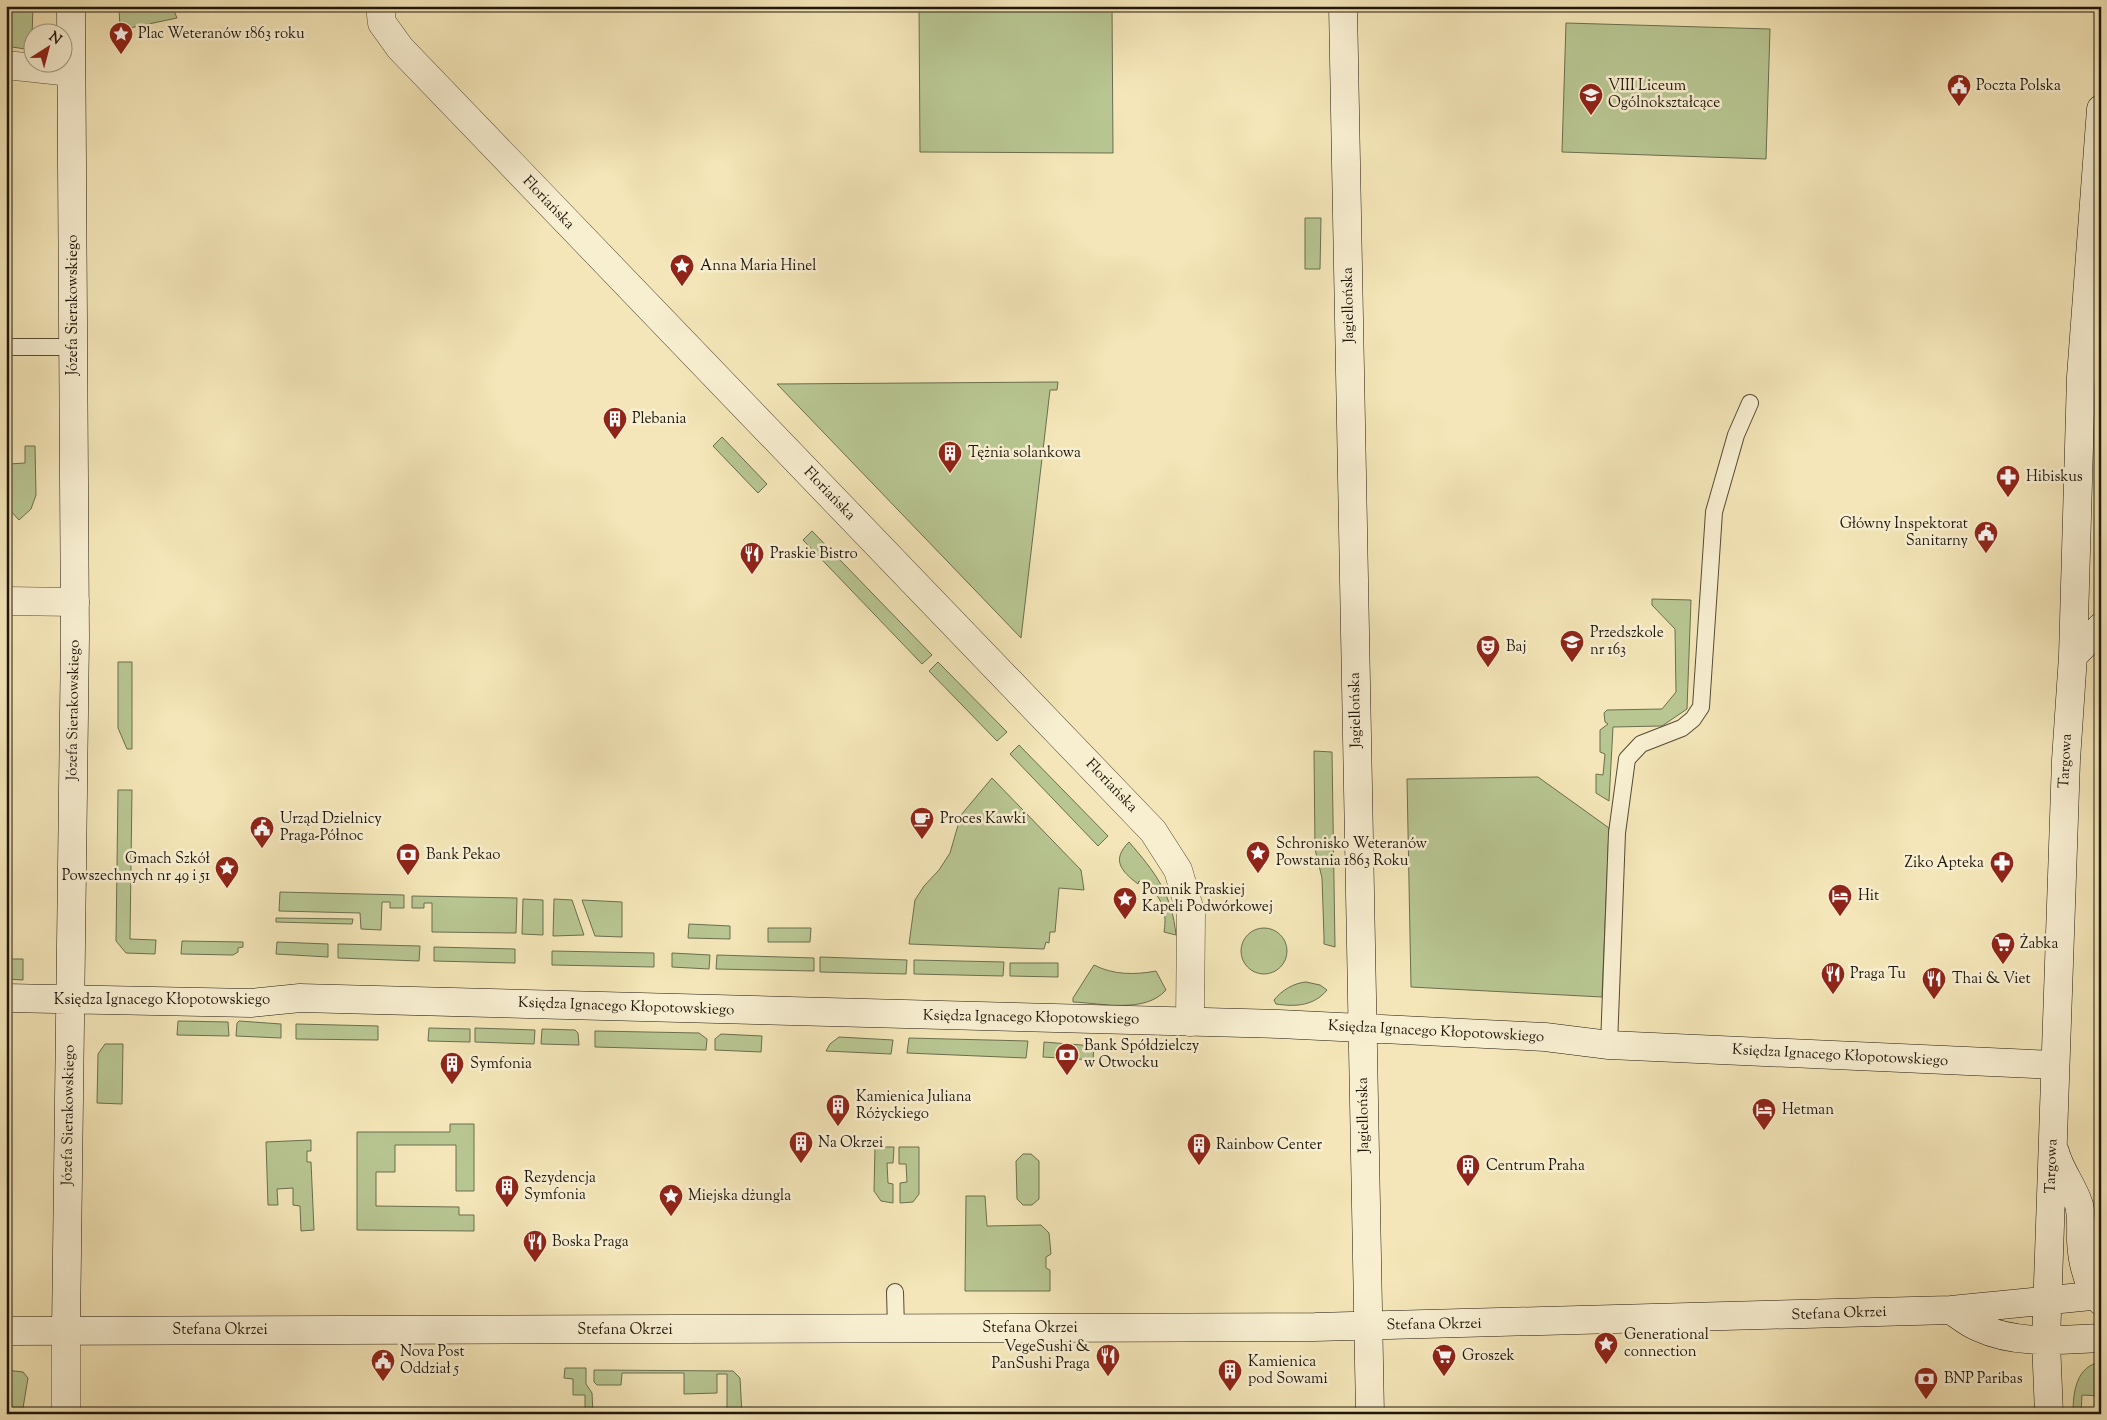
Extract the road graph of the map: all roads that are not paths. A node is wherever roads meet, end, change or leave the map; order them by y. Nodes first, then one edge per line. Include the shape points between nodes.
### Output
1 (71, 6) edge
2 (1343, 6) edge
3 (380, 10) edge
4 (71, 22) edge
5 (6, 65) edge
6 (22, 67) edge
7 (71, 72) edge
8 (2101, 110) edge
9 (6, 347) edge
10 (74, 347) junction
11 (1750, 403) dead end
12 (6, 601) edge
13 (75, 602) junction
14 (2101, 628) edge
15 (2073, 656) junction
16 (6, 998) edge
17 (71, 1000) junction
18 (1190, 1022) junction
19 (1362, 1028) junction
20 (1609, 1045) junction
21 (2055, 1065) junction
22 (2053, 1141) junction
23 (896, 1292) dead end
24 (2099, 1298) edge
25 (2048, 1301) junction
26 (1951, 1310) junction
27 (1370, 1326) junction
28 (896, 1328) junction
29 (66, 1330) junction
30 (6, 1331) edge
31 (2101, 1338) edge
32 (2046, 1341) junction
33 (66, 1414) edge
34 (1370, 1414) edge
35 (2048, 1414) edge

1 - 4 street, Józefa Sierakowskiego
2 - 19 street, Jagiellońska
3 - 18 street, Floriańska via 387,32 406,55 1153,831 1178,870 1191,914
5 - 6 street
7 - 10 street, Józefa Sierakowskiego
8 - 15 street, Targowa via 2081,378
9 - 10 lane
10 - 13 street, Józefa Sierakowskiego
11 - 20 lane via 1736,435 1714,512 1701,707 1682,728 1641,744 1627,759 1617,833
12 - 13 street
13 - 17 street, Józefa Sierakowskiego
14 - 15 street
15 - 21 street, Targowa
16 - 17 street, Księdza Ignacego Kłopotowskiego
17 - 18 street, Księdza Ignacego Kłopotowskiego via 251,1003 300,998
17 - 29 street, Józefa Sierakowskiego
18 - 19 street, Księdza Ignacego Kłopotowskiego
19 - 20 street, Księdza Ignacego Kłopotowskiego via 1545,1037
19 - 27 street, Jagiellońska
20 - 21 street, Księdza Ignacego Kłopotowskiego
21 - 22 street, Targowa
22 - 24 street via 2057,1159 2079,1204 2082,1258
22 - 25 street, Targowa
23 - 28 lane
24 - 25 street, Stefana Okrzei
25 - 26 street, Stefana Okrzei
25 - 32 street, Targowa
26 - 27 street, Stefana Okrzei
26 - 32 street via 1977,1327 1997,1334
27 - 28 street, Stefana Okrzei
27 - 34 street, Jagiellońska
28 - 29 street, Stefana Okrzei
29 - 30 street, Stefana Okrzei
29 - 33 street, Józefa Sierakowskiego
31 - 32 street
32 - 35 street, Targowa

